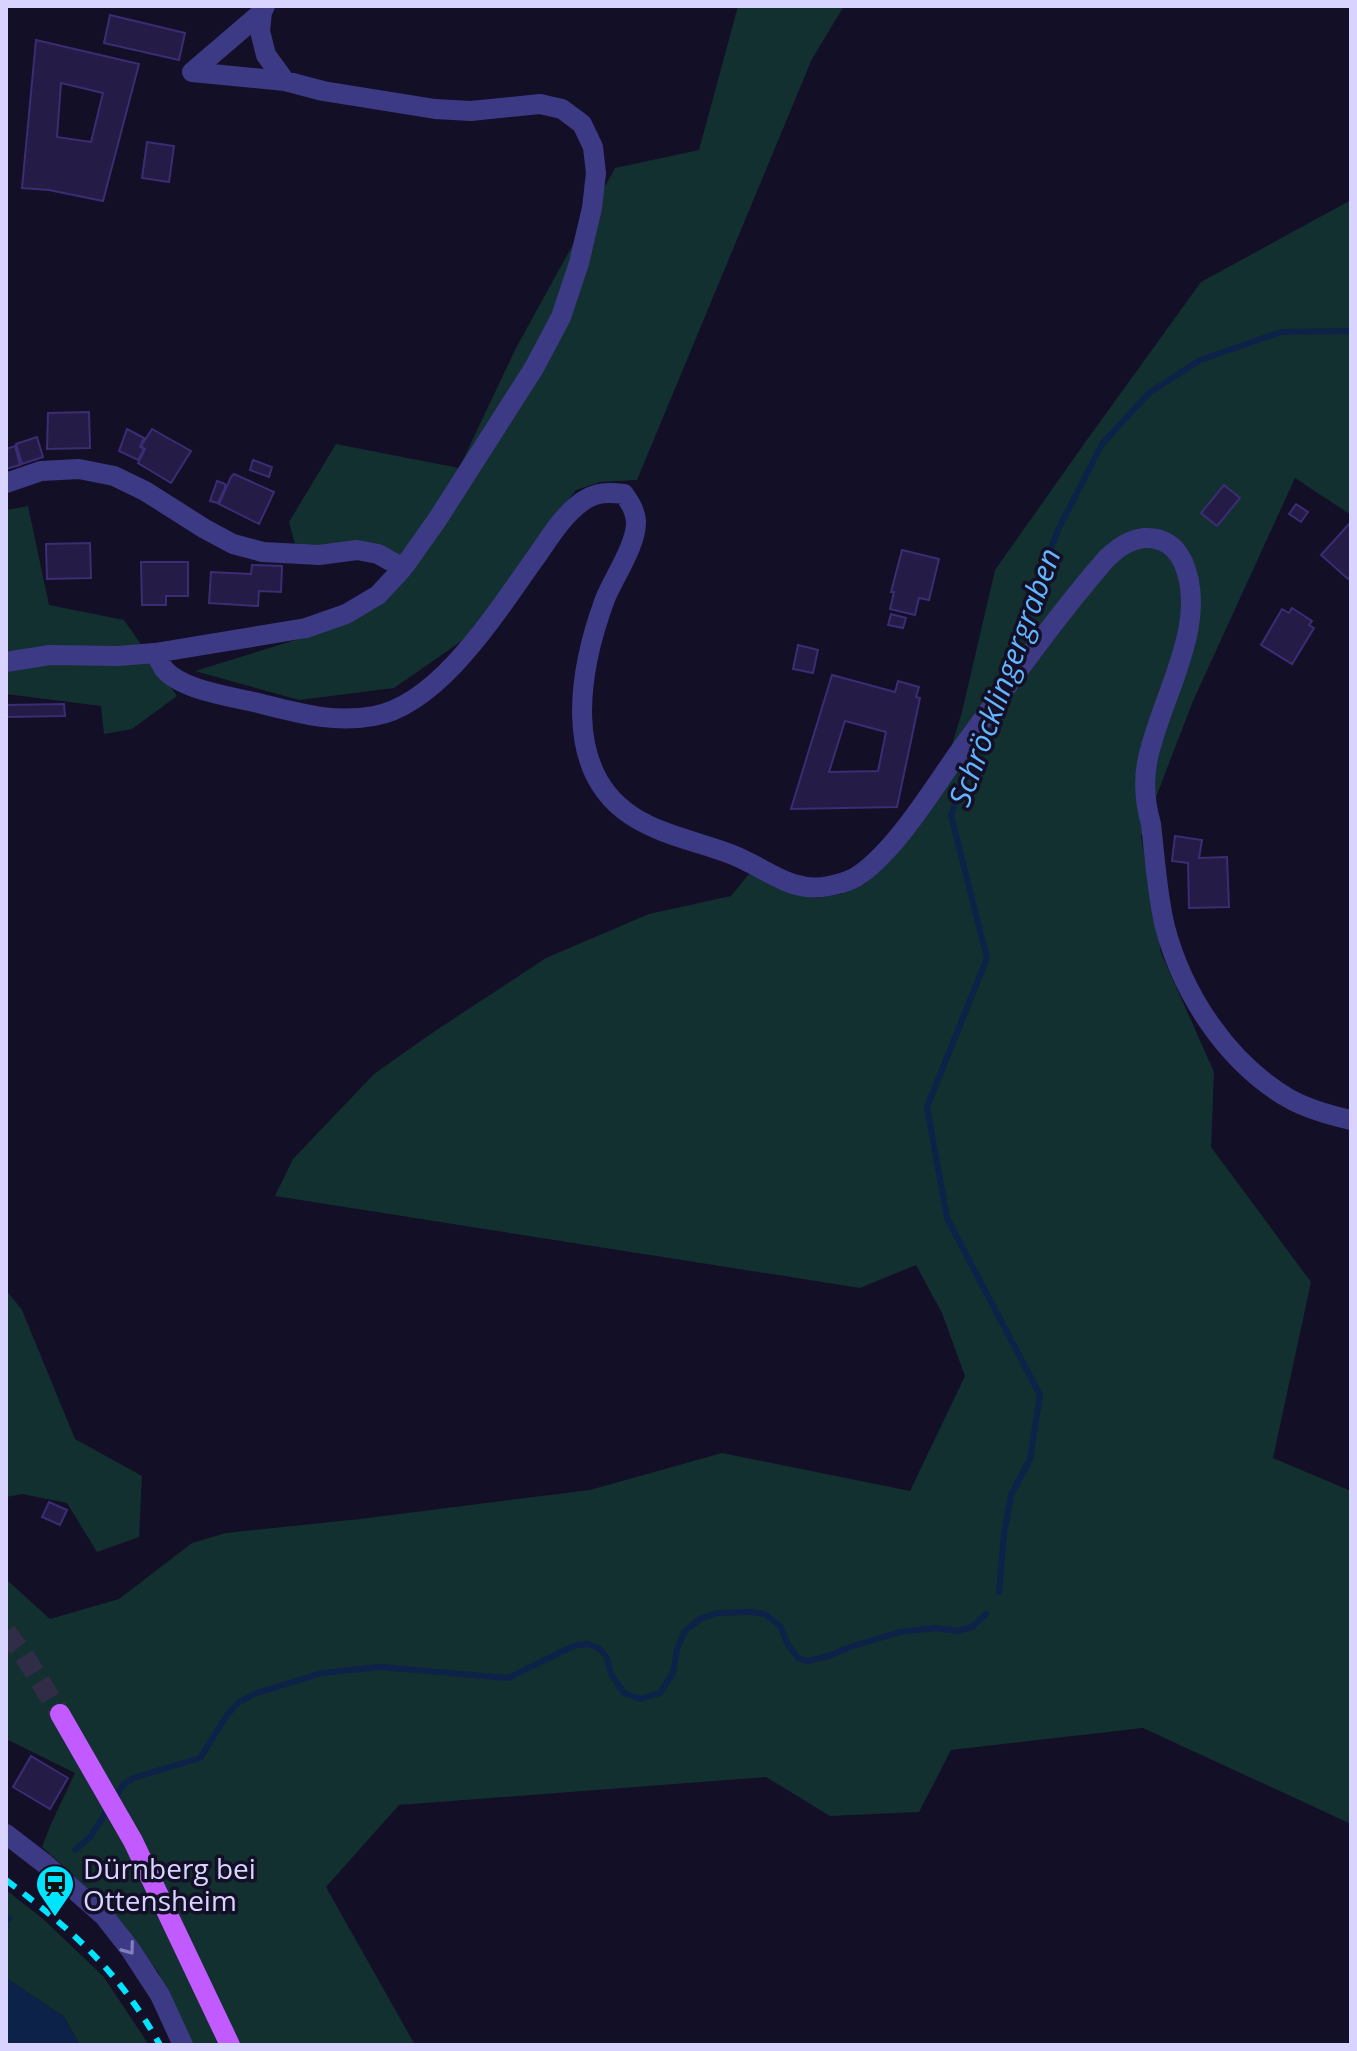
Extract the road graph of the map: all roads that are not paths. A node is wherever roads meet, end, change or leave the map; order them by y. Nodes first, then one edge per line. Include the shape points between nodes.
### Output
1 (263, 9) edge
2 (285, 81) junction
3 (6, 483) edge
4 (403, 568) junction
5 (155, 653) junction
6 (6, 662) edge
7 (1351, 1120) edge
8 (60, 1714) tunnel mouth
9 (6, 1834) edge
10 (183, 2045) edge
11 (230, 2045) edge

1 - 2 street via 260,31 266,55
1 - 2 street via 192,72
2 - 4 street via 435,109 540,104 562,109 582,124 593,147 592,208 561,317 506,413
3 - 4 street via 41,471 79,469 114,476 233,544 263,552 319,555 357,550
4 - 5 street via 378,595 306,628
5 - 6 street via 50,655
5 - 7 street via 180,682 206,690 316,717 348,720 378,715 431,687 458,661 566,515 605,492 624,494 636,523 592,641 583,683 582,718 595,774 630,815 652,827 813,888 861,873 898,836 1117,548 1150,538 1162,540 1179,554 1192,601 1179,662 1147,761 1144,792 1172,951 1216,1032 1251,1072 1310,1109
8 - 11 main road via 133,1841
9 -> 10 street via 104,1916 160,1995

